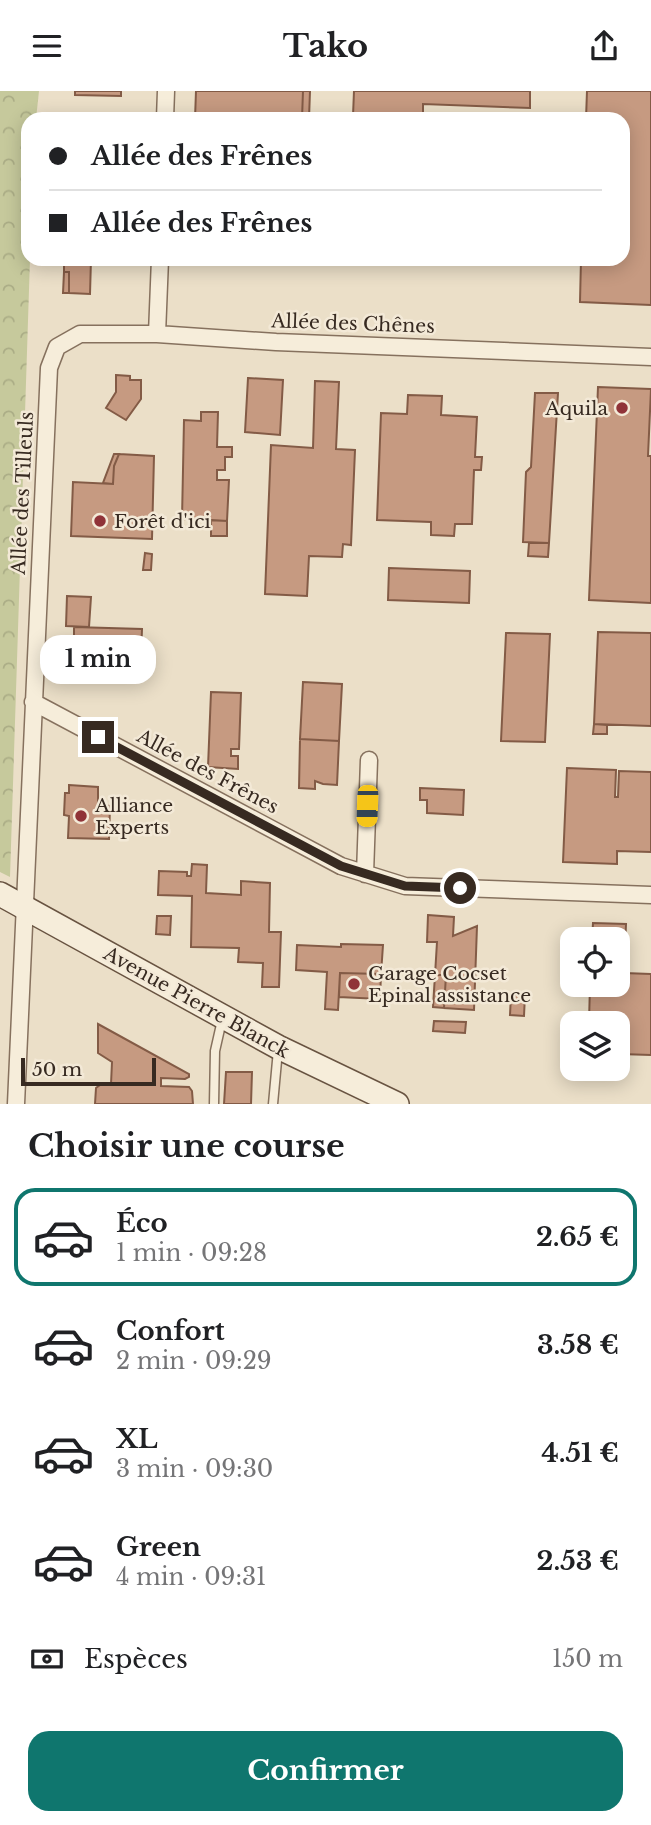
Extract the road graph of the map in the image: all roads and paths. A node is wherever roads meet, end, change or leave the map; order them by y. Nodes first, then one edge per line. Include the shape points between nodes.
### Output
1 (166, 91) edge
2 (165, 112) edge
3 (160, 266) edge
4 (156, 334) junction
5 (57, 347) joint
6 (651, 357) edge
7 (33, 702) junction
8 (369, 760) dead end
9 (365, 874) junction
10 (0, 894) edge
11 (651, 895) edge
12 (24, 907) junction
13 (223, 1017) junction
14 (278, 1047) junction
15 (16, 1104) edge
16 (214, 1104) edge
17 (273, 1104) edge
18 (397, 1104) edge

1 - 2 street
3 - 4 street
4 - 5 street, Allée des Chênes via 80,334
4 - 6 street, Allée des Chênes
5 - 7 street, Allée des Tilleuls via 49,368
7 - 9 street, Allée des Frênes via 341,866
7 - 12 street, Allée des Tilleuls
8 - 9 street
9 - 11 street, Allée des Frênes via 405,886
10 - 12 street, Avenue Pierre Blanck
12 - 13 street, Avenue Pierre Blanck
12 - 15 street, Allée des Tilleuls
13 - 14 street, Avenue Pierre Blanck
13 - 16 lane via 215,1051
14 - 17 lane
14 - 18 street, Avenue Pierre Blanck

